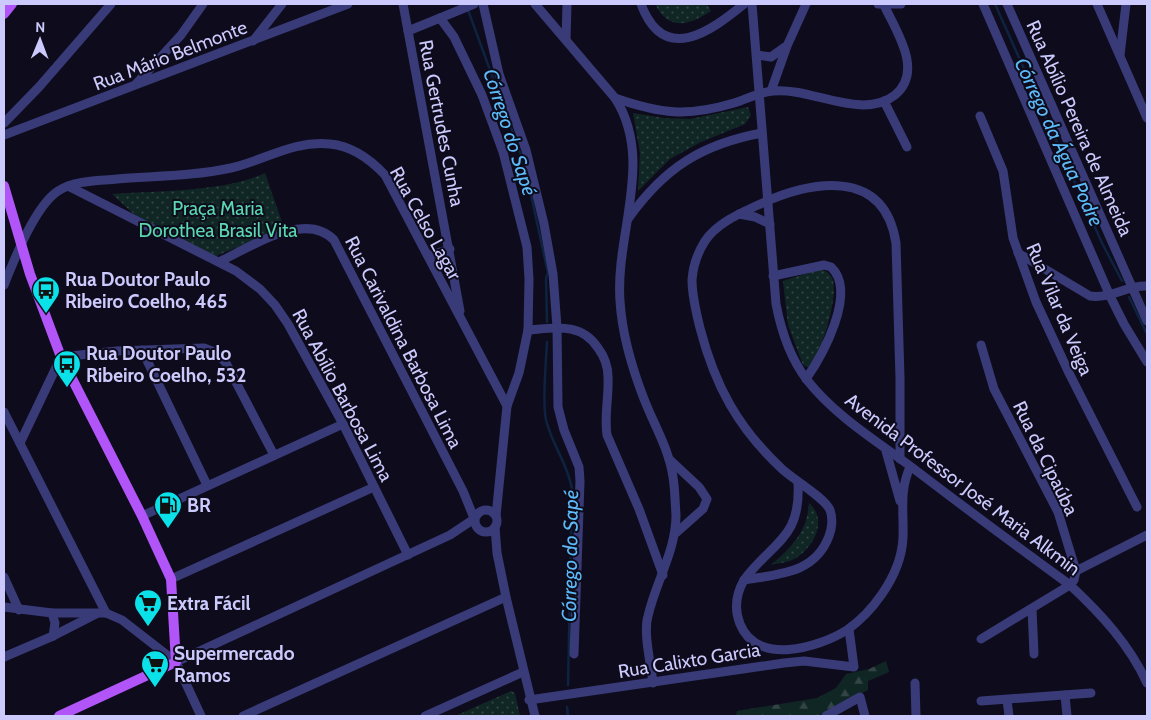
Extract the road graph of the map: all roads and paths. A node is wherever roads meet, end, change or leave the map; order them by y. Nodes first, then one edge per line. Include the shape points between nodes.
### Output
1 (12, 4) edge
2 (111, 4) edge
3 (203, 4) edge
4 (282, 4) edge
5 (347, 4) edge
6 (403, 4) edge
7 (474, 4) edge
8 (483, 4) edge
9 (535, 4) edge
10 (567, 4) edge
11 (641, 4) edge
12 (744, 4) edge
13 (752, 4) edge
14 (806, 4) edge
15 (881, 4) edge
16 (901, 4) edge
17 (983, 4) edge
18 (1007, 4) edge
19 (1098, 4) edge
20 (1126, 4) edge
21 (4, 14) edge
22 (440, 18) junction
23 (408, 31) junction
24 (566, 40) junction
25 (253, 41) junction
26 (787, 46) junction
27 (757, 55) junction
28 (1119, 58) junction
29 (134, 86) junction
30 (771, 91) junction
31 (761, 93) junction
32 (615, 98) junction
33 (884, 101) junction
34 (980, 116) dead end
35 (1147, 118) edge
36 (4, 123) edge
37 (762, 133) junction
38 (4, 135) edge
39 (907, 147) dead end
40 (4, 186) edge
41 (68, 186) junction
42 (768, 200) junction
43 (738, 214) junction
44 (628, 220) junction
45 (770, 224) junction
46 (20, 244) junction
47 (450, 249) junction
48 (1018, 253) junction
49 (428, 256) junction
50 (219, 262) junction
51 (773, 276) junction
52 (4, 286) edge
53 (1132, 286) junction
54 (1147, 286) edge
55 (1110, 296) junction
56 (461, 316) junction
57 (1147, 321) edge
58 (557, 328) junction
59 (528, 330) junction
60 (981, 345) dead end
61 (142, 350) junction
62 (61, 357) junction
63 (1147, 362) edge
64 (806, 379) junction
65 (507, 406) junction
66 (4, 412) edge
67 (343, 424) junction
68 (20, 442) junction
69 (886, 451) junction
70 (274, 455) junction
71 (669, 458) junction
72 (900, 459) junction
73 (910, 467) junction
74 (500, 480) junction
75 (798, 483) junction
76 (207, 484) junction
77 (374, 487) junction
78 (901, 503) junction
79 (1137, 506) dead end
80 (142, 516) junction
81 (496, 516) junction
82 (479, 517) junction
83 (496, 527) junction
84 (486, 532) junction
85 (676, 532) junction
86 (1147, 535) edge
87 (497, 553) junction
88 (408, 555) junction
89 (1076, 571) junction
90 (663, 575) junction
91 (4, 577) edge
92 (171, 579) junction
93 (744, 580) junction
94 (1070, 585) junction
95 (506, 596) junction
96 (4, 607) edge
97 (1032, 609) junction
98 (19, 610) junction
99 (52, 613) junction
100 (102, 613) junction
101 (849, 629) junction
102 (54, 636) junction
103 (981, 638) dead end
104 (574, 654) dead end
105 (1034, 654) dead end
106 (4, 657) edge
107 (176, 662) junction
108 (523, 672) junction
109 (1147, 681) edge
110 (653, 683) junction
111 (915, 683) dead end
112 (1091, 693) dead end
113 (1065, 695) junction
114 (529, 700) junction
115 (1007, 700) junction
116 (981, 702) dead end
117 (59, 716) edge
118 (201, 716) edge
119 (243, 716) edge
120 (426, 716) edge
121 (535, 716) edge
122 (826, 716) edge
123 (865, 716) edge
124 (916, 716) edge
125 (1009, 716) edge
126 (1068, 716) edge

1 - 21 main road
2 - 36 street
3 - 29 street
4 - 25 street
5 - 25 street, Rua Mário Belmonte
6 - 23 street, Rua Gertrudes Cunha
7 - 22 street
8 - 58 street via 544,224 553,274
9 - 24 street
10 - 24 street
11 - 12 street via 657,29 681,38 699,36
13 - 27 street, Avenida Professor José Maria Alkmin
14 - 26 street
15 - 16 street
15 - 33 street via 909,67 900,90
17 - 55 street, Rua Abílio Pereira de Almeida
18 - 53 street, Rua Abílio Pereira de Almeida
19 - 28 street
20 - 28 street
22 - 23 street
22 - 59 street via 454,37 482,95 512,186 527,247
23 - 47 street, Rua Gertrudes Cunha
24 - 32 street
25 - 29 street, Rua Mário Belmonte
26 - 27 street via 771,57
26 - 30 street
27 - 31 street, Avenida Professor José Maria Alkmin
28 - 35 street
29 - 38 street, Rua Mário Belmonte
30 - 31 street
30 - 33 street via 867,105
31 - 32 street via 713,109 682,113 637,106
31 - 37 street, Avenida Professor José Maria Alkmin
32 - 44 street via 624,111 631,139 633,171
33 - 39 street
34 - 48 street, Rua Vilar da Veiga via 1003,171 1010,224
37 - 42 street, Avenida Professor José Maria Alkmin
37 - 44 street via 729,140 681,163 646,194
40 - 46 main road
41 - 46 street, Rua Celso Lagar via 51,198
41 - 49 street, Rua Celso Lagar via 233,168 297,146 331,144 354,151 385,175
41 - 50 street, Rua Abílio Barbosa Lima
42 - 43 street
42 - 45 street, Avenida Professor José Maria Alkmin
42 - 72 street via 816,186 842,185 864,192 880,205 894,227 898,274
43 - 45 street
43 - 75 street via 712,233 700,250 692,280 697,314 714,375 732,410 766,454
44 - 71 street via 620,259 622,322 633,367
45 - 51 street, Avenida Professor José Maria Alkmin
46 - 52 street, Rua Celso Lagar
46 - 62 main road
47 - 49 street
47 - 56 street, Rua Gertrudes Cunha
48 - 55 street via 1083,293 1098,298
48 - 79 street, Rua Vilar da Veiga via 1036,302 1069,373
49 - 56 street, Rua Celso Lagar
50 - 67 street, Rua Abílio Barbosa Lima via 248,280 275,305
50 - 82 street, Rua Carivaldina Barbosa Lima via 294,228 314,228 328,234
51 - 64 street, Avenida Professor José Maria Alkmin via 780,324
51 - 64 street via 824,265 835,271 838,278 839,299 833,331
53 - 54 street
53 - 55 street
53 - 57 street, Rua Abílio Pereira de Almeida
55 - 63 street, Rua Abílio Pereira de Almeida
56 - 65 street, Rua Celso Lagar
58 - 59 street
58 - 90 street via 589,335 601,353 608,376 607,436
58 - 104 street via 558,408 579,467 580,481
59 - 65 street via 519,373
60 - 89 street, Rua da Cipaúba via 994,389 1058,512
61 - 62 street
61 - 70 street via 204,348 217,353 226,362
61 - 76 street
62 - 68 street
62 - 80 main road
64 - 69 street, Avenida Professor José Maria Alkmin via 837,411
65 - 74 street
66 - 68 street
67 - 70 street
67 - 77 street, Rua Abílio Barbosa Lima
68 - 100 street
69 - 72 street, Avenida Professor José Maria Alkmin
69 - 78 street
70 - 76 street
71 - 85 street
71 - 85 street via 707,499 703,509
72 - 73 street, Avenida Professor José Maria Alkmin
73 - 78 street
73 - 94 street, Avenida Professor José Maria Alkmin
74 - 81 street
74 - 82 street
75 - 93 street via 795,522
75 - 93 street via 818,496 830,511 831,531 826,543 816,558 798,569
76 - 80 street
77 - 88 street, Rua Abílio Barbosa Lima
77 - 92 street
78 - 101 street via 903,539 889,584
80 - 92 main road
81 - 82 street
81 - 83 street
82 - 84 street
82 - 88 street
83 - 84 street
83 - 87 street
84 - 87 street
85 - 90 street
86 - 89 street
87 - 95 street
88 - 107 street
89 - 94 street
90 - 110 street via 646,623
91 - 98 street
92 - 107 main road
93 - 101 street via 736,612 743,630 758,645 777,649 809,646
94 - 97 street
94 - 109 street, Avenida Professor José Maria Alkmin via 1114,630
95 - 108 street
95 - 119 street
96 - 98 street
97 - 103 street
97 - 105 street
98 - 99 street
99 - 100 street
99 - 102 street
100 - 102 street
100 - 107 street via 122,620
101 - 110 street, Rua Calixto Garcia via 854,667 804,661
102 - 106 street
107 - 117 main road
107 - 118 street
108 - 114 street
108 - 120 street
110 - 114 street, Rua Calixto Garcia
111 - 124 street
112 - 113 street
113 - 115 street
113 - 126 street
114 - 121 street
115 - 116 street
115 - 125 street
122 - 123 street via 860,697

